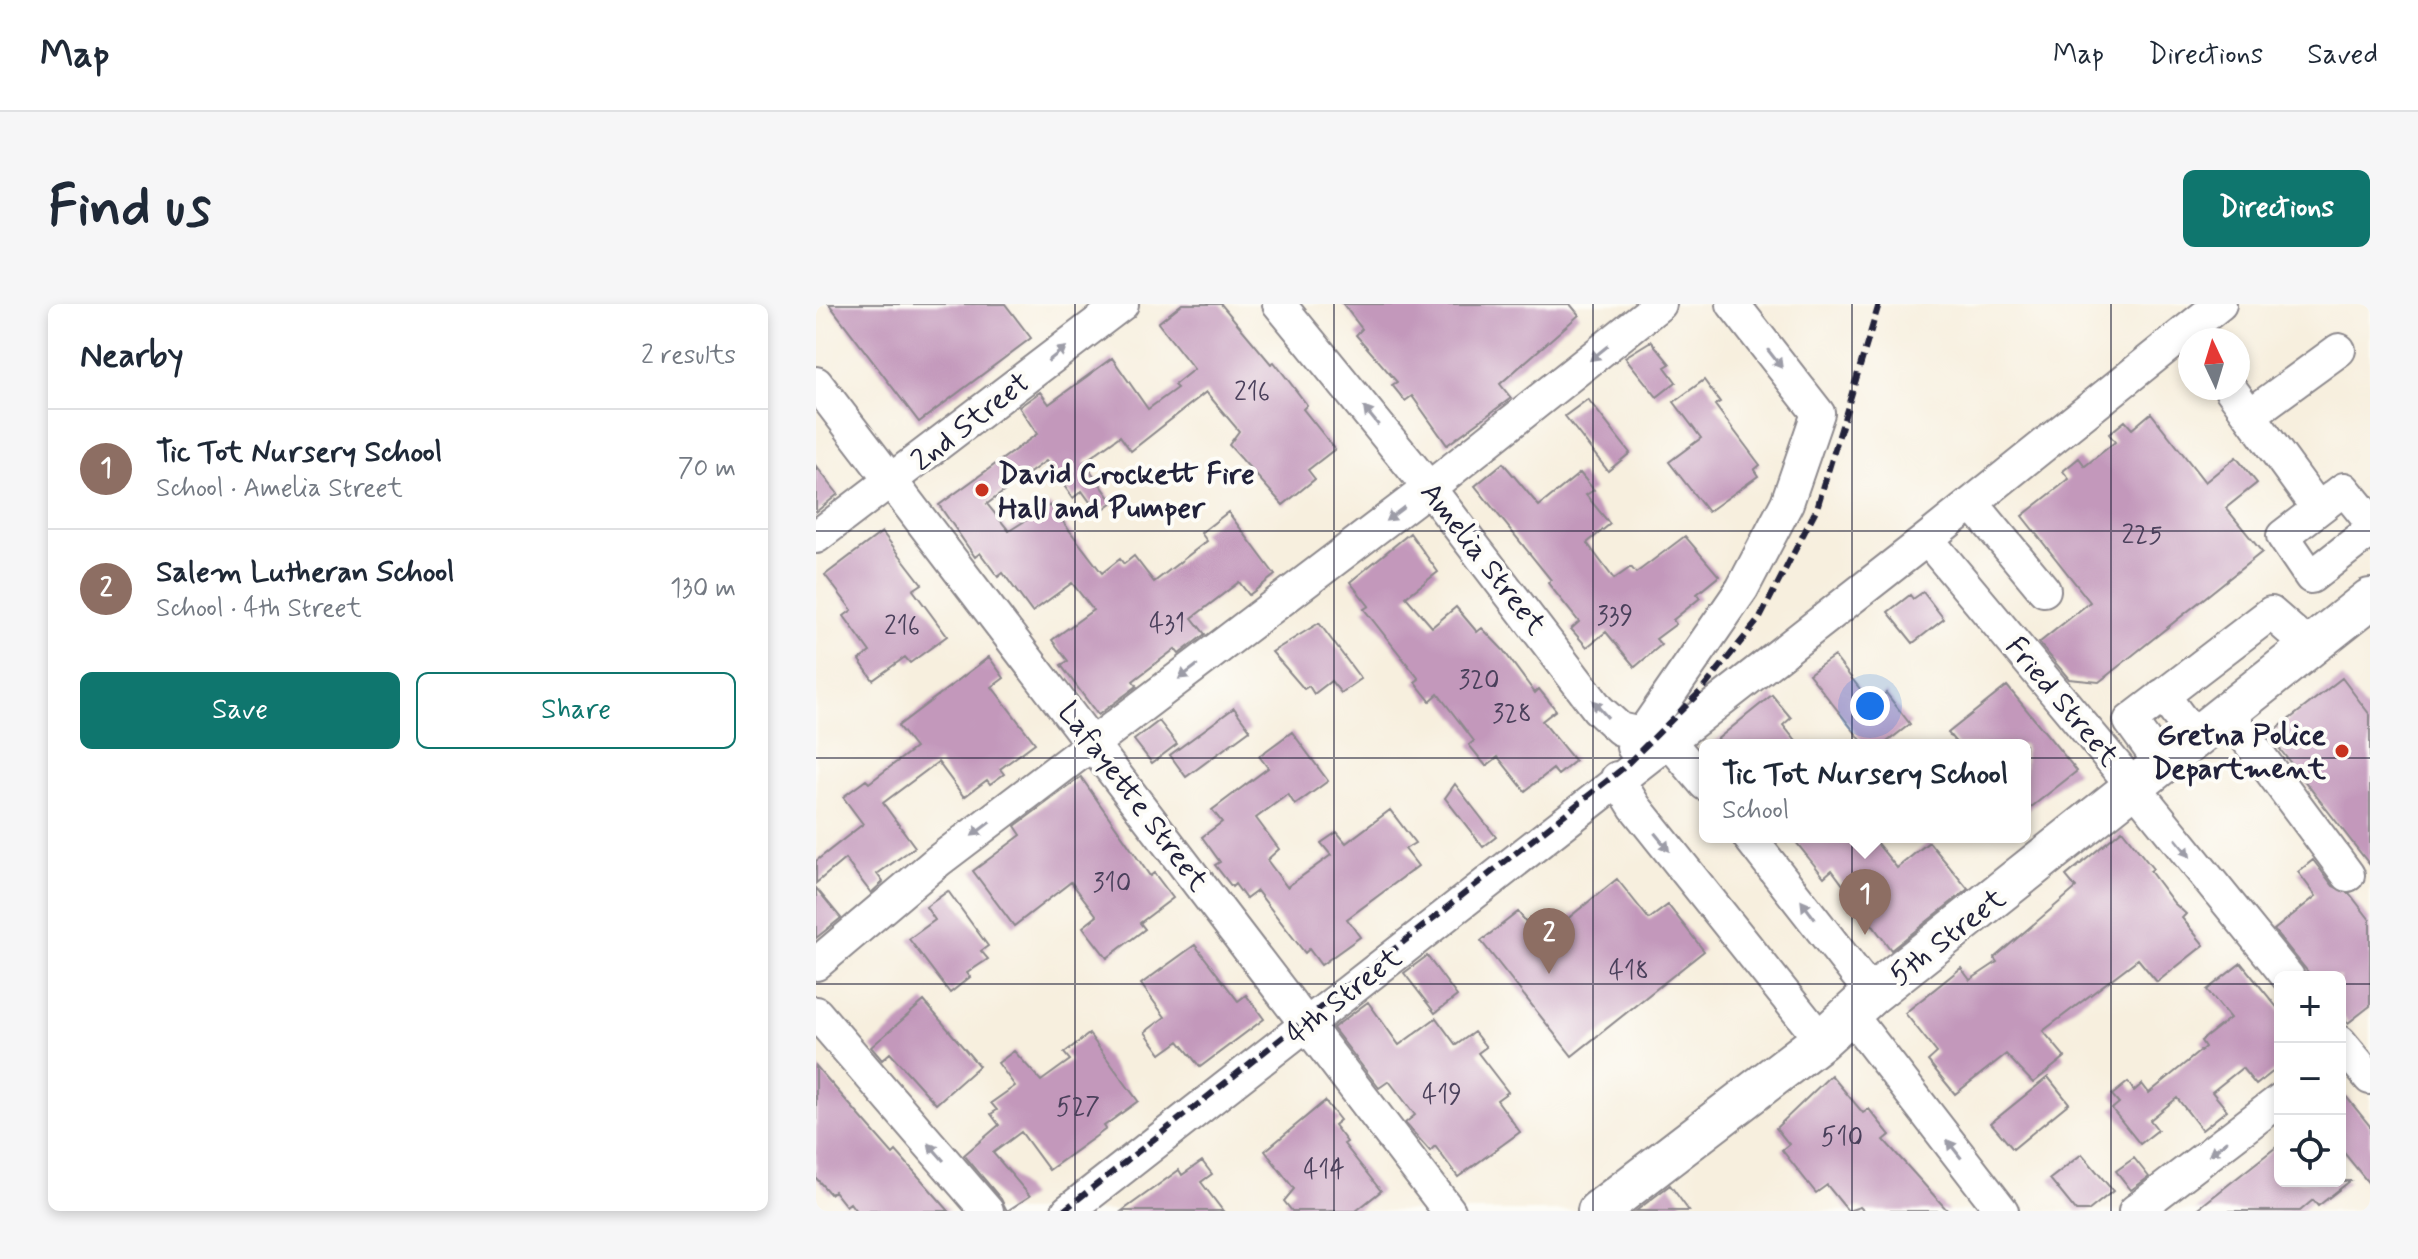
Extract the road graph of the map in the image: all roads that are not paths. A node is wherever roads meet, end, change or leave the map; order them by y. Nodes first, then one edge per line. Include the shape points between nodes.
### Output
1 (1122, 304) edge
2 (1279, 304) edge
3 (1660, 304) edge
4 (1733, 304) edge
5 (2220, 304) edge
6 (2197, 328) edge
7 (2178, 344) edge
8 (2339, 350) dead end
9 (816, 383) edge
10 (2239, 400) edge
11 (2250, 415) junction
12 (892, 481) junction
13 (1429, 488) junction
14 (1972, 503) junction
15 (2318, 509) junction
16 (2370, 521) edge
17 (2370, 531) edge
18 (816, 537) edge
19 (1927, 539) junction
20 (2044, 590) dead end
21 (2370, 599) edge
22 (2310, 647) junction
23 (2163, 695) junction
24 (2227, 712) junction
25 (1654, 736) junction
26 (2195, 738) junction
27 (1094, 744) junction
28 (2148, 776) junction
29 (1617, 778) junction
30 (1699, 778) edge
31 (1752, 843) edge
32 (2348, 875) dead end
33 (816, 964) edge
34 (2284, 971) edge
35 (816, 1013) edge
36 (1848, 1016) junction
37 (1307, 1024) junction
38 (2349, 1044) edge
39 (2370, 1078) edge
40 (2274, 1105) edge
41 (987, 1211) edge
42 (1068, 1211) edge
43 (1449, 1211) edge
44 (1598, 1211) edge
45 (2002, 1211) edge
46 (2135, 1211) edge

12 -> 1 street, 2nd Street
13 -> 2 street, Amelia Street
3 -> 13 street
4 -> 25 street via 1818,413 1787,503
5 - 6 street, 4th Street
7 - 14 street, 4th Street
8 - 11 street
9 - 12 street, Lafayette Street
10 - 11 street
11 - 15 street
12 - 18 street, 2nd Street
12 - 27 street, Lafayette Street
25 -> 13 street, Amelia Street via 1620,729 1598,709
13 -> 27 street
14 - 19 street, 4th Street
14 - 20 street
15 - 16 street via 2344,489
15 - 17 street via 2283,536 2311,577
19 - 25 street, 4th Street
19 - 28 street, Fried Street
21 - 22 main road, 5th Street
22 - 23 street via 2271,613
22 - 24 main road, 5th Street
23 - 26 street
23 - 28 street via 2130,721
24 - 26 main road, 5th Street
24 - 32 street
25 - 29 street, 4th Street
25 - 30 street, Amelia Street
26 - 28 main road, 5th Street
27 -> 33 street via 938,861
27 - 37 street, Lafayette Street
28 -> 34 street, Fried Street
28 - 36 main road, 5th Street
29 -> 36 street via 1635,807
29 - 37 street, 4th Street
36 -> 31 street
41 -> 35 street
36 - 44 main road, 5th Street
45 -> 36 street
37 - 42 street, 4th Street
37 - 43 street, Lafayette Street
38 - 39 street
40 -> 46 street

